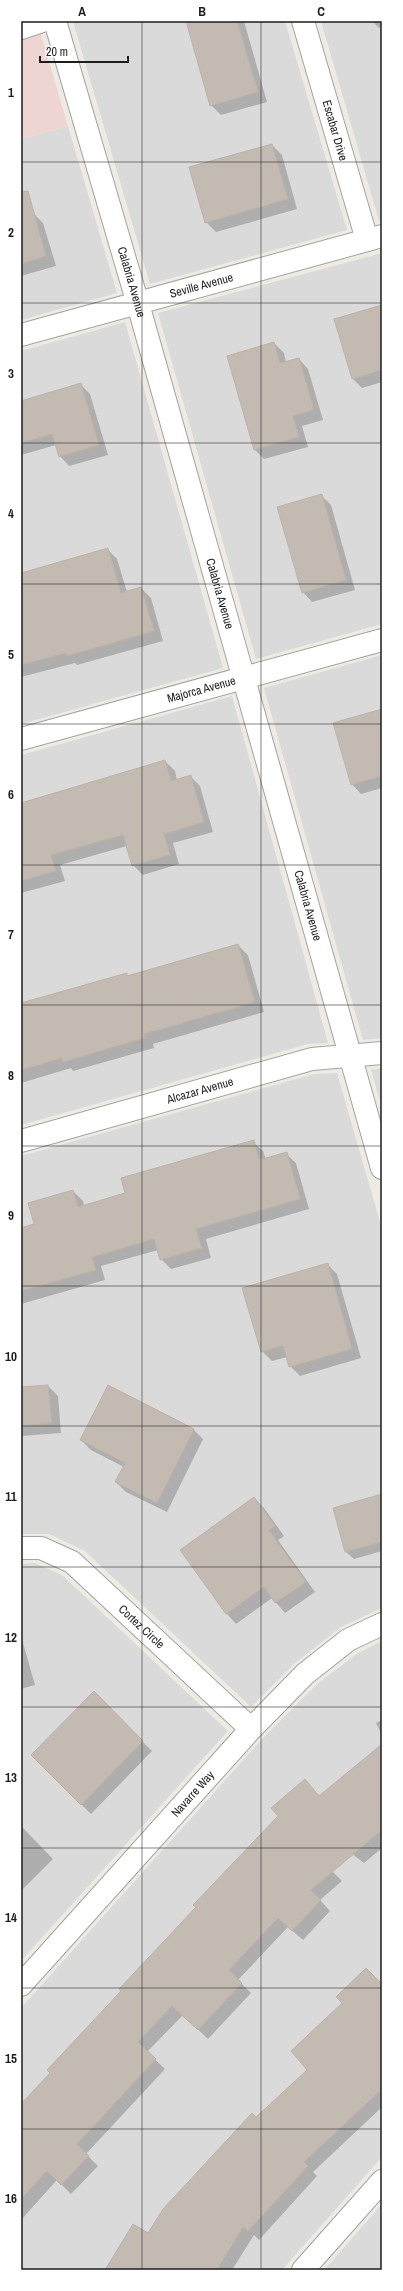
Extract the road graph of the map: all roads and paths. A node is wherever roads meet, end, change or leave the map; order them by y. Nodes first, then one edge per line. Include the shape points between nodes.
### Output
1 (42, 21) edge
2 (55, 21) edge
3 (303, 21) edge
4 (21, 28) edge
5 (375, 238) edge
6 (138, 304) junction
7 (21, 335) edge
8 (382, 640) edge
9 (244, 678) junction
10 (21, 739) edge
11 (382, 1053) edge
12 (350, 1057) junction
13 (21, 1141) edge
14 (382, 1168) edge
15 (21, 1548) edge
16 (382, 1624) edge
17 (250, 1729) junction
18 (21, 1985) edge
19 (382, 2181) edge
20 (303, 2270) edge

1 - 4 street
2 - 6 street, Calabria Avenue
3 - 5 street, Escabar Drive
5 - 6 street, Seville Avenue
6 - 7 street, Seville Avenue
6 - 9 street, Calabria Avenue
8 - 9 street, Majorca Avenue
9 - 10 street, Majorca Avenue
9 - 12 street, Calabria Avenue
11 - 12 street, Alcazar Avenue
12 - 13 street, Alcazar Avenue via 312,1059
12 - 14 street, Calabria Avenue
15 - 17 street, Cortez Circle via 41,1548 72,1562
16 - 17 street, Navarre Way via 348,1640 311,1669
17 - 18 street, Navarre Way
19 - 20 street

